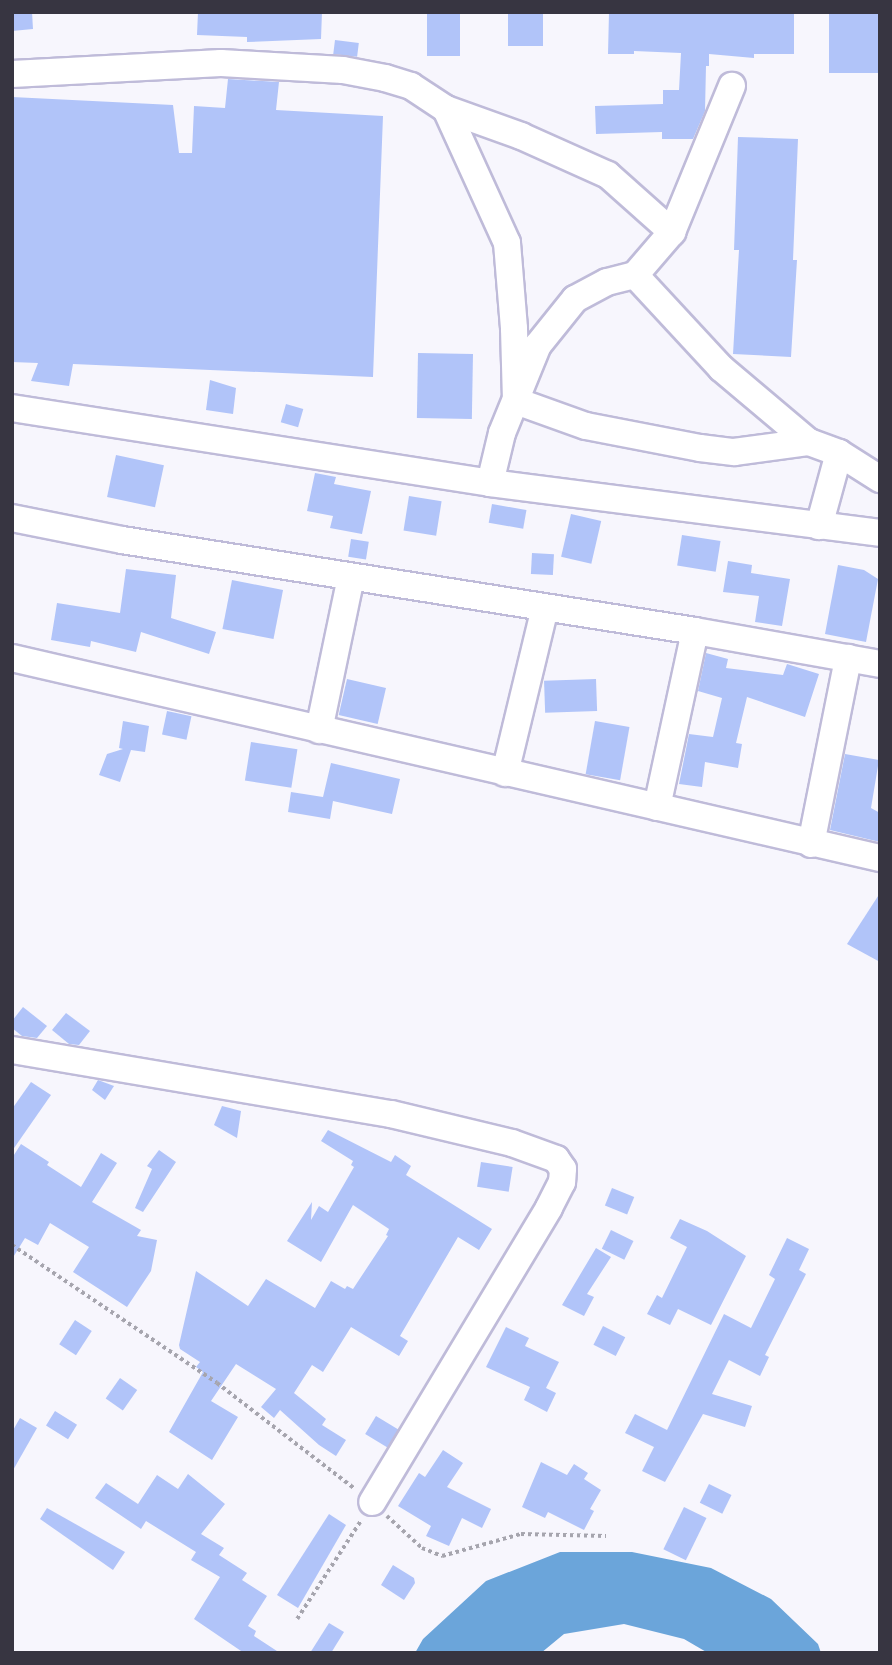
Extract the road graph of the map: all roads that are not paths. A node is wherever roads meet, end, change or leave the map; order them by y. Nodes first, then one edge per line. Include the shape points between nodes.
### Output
1 (12, 74) edge
2 (732, 86) dead end
3 (446, 109) junction
4 (672, 232) junction
5 (635, 275) junction
6 (516, 401) junction
7 (12, 408) edge
8 (809, 442) junction
9 (839, 453) junction
10 (880, 480) edge
11 (490, 483) junction
12 (12, 518) edge
13 (819, 526) junction
14 (880, 533) edge
15 (351, 577) junction
16 (545, 608) junction
17 (695, 631) junction
18 (12, 658) edge
19 (848, 658) junction
20 (880, 664) edge
21 (319, 730) junction
22 (505, 773) junction
23 (657, 807) junction
24 (811, 844) junction
25 (880, 858) edge
26 (12, 1050) edge
27 (372, 1502) road end

1 - 3 street via 221,63 343,70 411,86
2 - 4 street
3 - 4 street via 608,175
3 - 6 street via 507,243
4 - 5 street
5 - 6 street via 607,282 575,299 538,345
5 - 8 street via 721,368
6 - 8 street via 586,426 700,448 734,452
6 - 11 street via 502,433
7 - 11 street
8 - 9 street
9 - 10 street
9 - 13 street
11 - 13 street
12 - 15 street
13 - 14 street
15 - 16 street
15 - 21 street
16 - 17 street
16 - 22 street
17 - 19 street
17 - 23 street
18 - 21 street
19 - 20 street
19 - 24 street
21 - 22 street
22 - 23 street
23 - 24 street
24 - 25 street
26 - 27 street via 391,1114 512,1143 556,1159 563,1168 562,1182 549,1208

